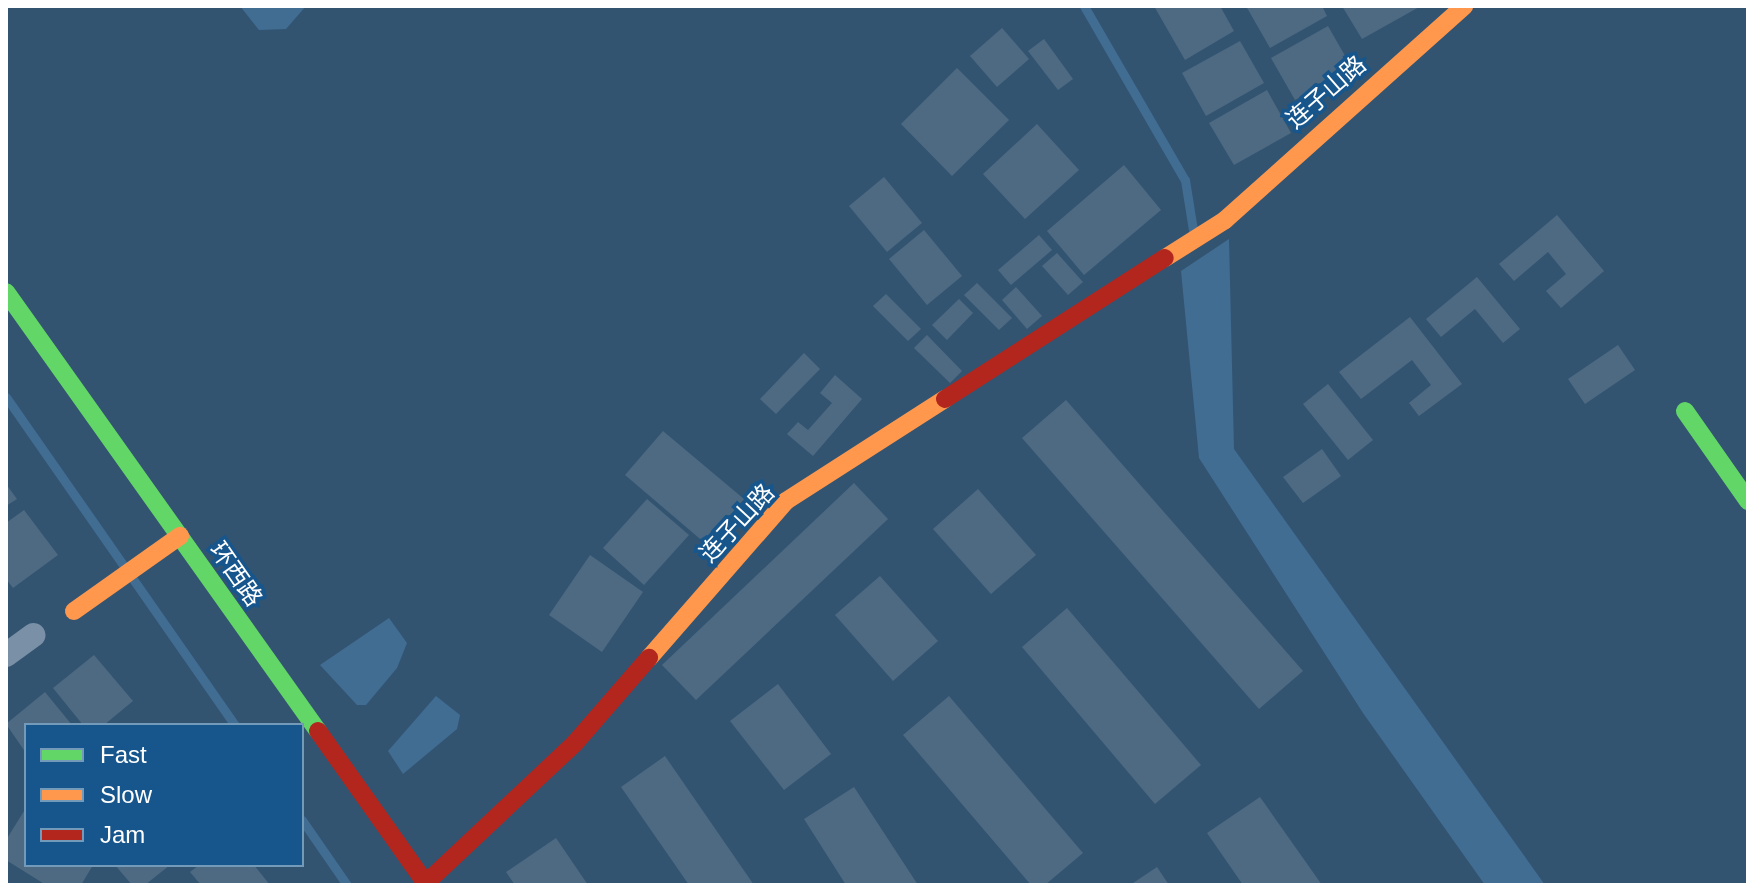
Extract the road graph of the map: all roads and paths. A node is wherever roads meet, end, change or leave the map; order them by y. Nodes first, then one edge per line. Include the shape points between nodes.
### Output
1 (1464, 6) edge
2 (6, 292) edge
3 (1685, 411) dead end
4 (1748, 501) edge
5 (180, 536) junction
6 (74, 611) dead end
7 (34, 635) dead end
8 (6, 655) edge
9 (427, 884) edge

1 - 9 street, 连子山路 via 1225,220 786,501 575,743
2 - 5 street, 环西路
3 - 4 street
5 - 6 street
5 - 9 street, 环西路
7 - 8 street

